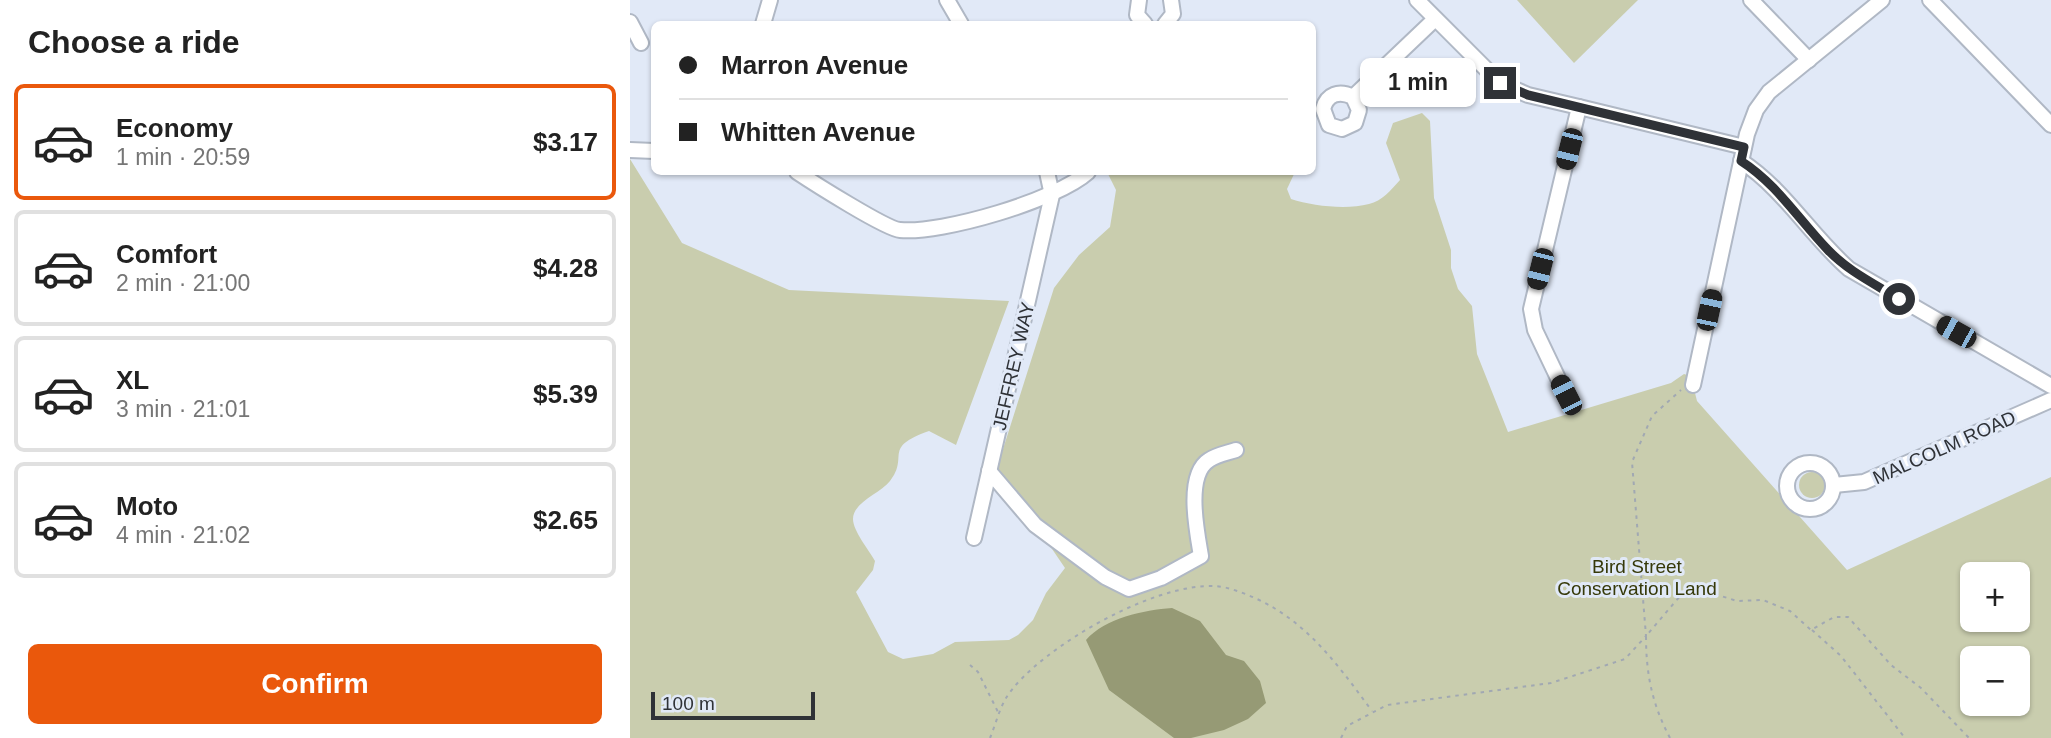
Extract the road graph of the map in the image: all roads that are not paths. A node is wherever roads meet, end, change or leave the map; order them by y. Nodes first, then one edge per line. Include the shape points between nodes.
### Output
1 (771, 0) edge
2 (947, 0) edge
3 (1139, 0) edge
4 (1171, 0) edge
5 (1417, 0) edge
6 (1751, 0) edge
7 (1882, 0) edge
8 (1930, 0) edge
9 (1435, 19) junction
10 (764, 21) edge
11 (959, 21) edge
12 (1142, 21) edge
13 (1167, 21) edge
14 (630, 22) edge
15 (641, 43) dead end
16 (1809, 60) junction
17 (1353, 97) dead end
18 (1578, 107) junction
19 (2051, 125) edge
20 (630, 150) edge
21 (651, 151) edge
22 (1743, 154) junction
23 (802, 175) edge
24 (1049, 175) edge
25 (1084, 175) edge
26 (1052, 195) junction
27 (1693, 385) road end
28 (2051, 386) edge
29 (1566, 395) dead end
30 (2051, 400) edge
31 (1236, 450) dead end
32 (989, 471) junction
33 (1834, 485) dead end
34 (974, 538) dead end

1 - 10 street
2 - 11 street
3 - 12 street via 1137,15
4 - 13 street via 1173,14
5 - 9 street
6 - 16 street
7 - 16 street
8 - 19 street
9 - 17 street
9 - 18 street via 1500,83
14 - 15 street
16 - 22 street via 1769,92 1756,110
18 - 22 street
18 - 29 street via 1531,309 1538,338
20 - 21 street
22 - 27 street
22 - 28 street via 1849,269
23 - 26 street via 897,230 927,229
24 - 26 street
25 - 26 street
26 - 32 street, JEFFREY WAY
30 - 33 street, MALCOLM ROAD via 1864,482
31 - 32 street via 1208,460 1197,474 1194,512 1200,556 1161,578 1129,589 1105,577 1035,525
32 - 34 street, JEFFREY WAY

